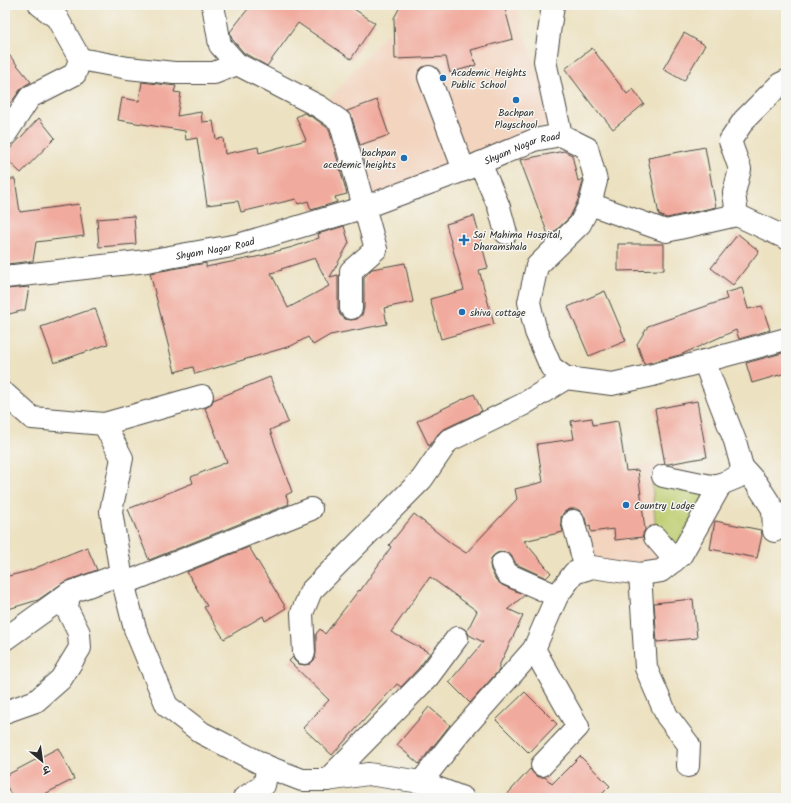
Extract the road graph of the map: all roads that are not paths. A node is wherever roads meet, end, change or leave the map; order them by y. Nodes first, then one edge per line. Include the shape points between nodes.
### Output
1 (40, 5) edge
2 (213, 5) edge
3 (553, 5) edge
4 (80, 59) junction
5 (237, 64) junction
6 (429, 77) dead end
7 (786, 81) edge
8 (5, 135) edge
9 (561, 135) junction
10 (472, 166) junction
11 (590, 204) junction
12 (365, 207) junction
13 (737, 215) junction
14 (506, 232) dead end
15 (786, 238) edge
16 (5, 277) edge
17 (350, 308) dead end
18 (786, 339) edge
19 (704, 362) junction
20 (566, 378) junction
21 (5, 394) edge
22 (202, 396) dead end
23 (104, 424) junction
24 (742, 467) junction
25 (663, 476) dead end
26 (721, 484) junction
27 (311, 509) dead end
28 (573, 521) dead end
29 (774, 531) dead end
30 (655, 537) dead end
31 (674, 561) junction
32 (502, 564) dead end
33 (586, 569) junction
34 (640, 574) junction
35 (122, 579) junction
36 (70, 593) junction
37 (557, 596) junction
38 (457, 638) dead end
39 (5, 639) edge
40 (534, 649) junction
41 (304, 653) dead end
42 (5, 712) edge
43 (542, 765) dead end
44 (688, 766) dead end
45 (268, 767) junction
46 (327, 780) junction
47 (421, 782) junction
48 (244, 798) edge
49 (463, 798) edge

1 - 4 street via 58,18
2 - 5 street via 220,45
3 - 9 street via 545,61
4 - 5 street via 174,73 214,73
4 - 8 street via 75,74 30,97
5 - 12 street via 320,107 340,121
6 - 10 street
7 - 13 street via 744,120 730,141 740,169 734,193
9 - 10 street, Shyam Nagar Road via 534,140
9 - 11 street, Shyam Nagar Road via 587,148 596,180
10 - 12 street, Shyam Nagar Road
10 - 14 street via 499,207
11 - 13 street via 666,232
11 - 20 street, Shyam Nagar Road via 580,224 537,266 529,302 536,332 551,367
12 - 16 street, Shyam Nagar Road via 238,245 147,261
12 - 17 street via 376,249 351,271
13 - 15 street
18 - 19 street
19 - 20 street via 612,384
19 - 24 street via 735,441
20 - 41 street via 522,405 448,441 422,479 311,591 302,613
21 - 23 street via 32,418
22 - 23 street
23 - 35 street via 122,458 111,511
24 - 26 street via 738,477
24 - 29 street via 773,509
25 - 26 street via 711,486
26 - 31 street via 681,555
27 - 35 street
28 - 33 street
30 - 31 street
31 - 34 street via 661,571
32 - 37 street via 507,574
33 - 34 street via 592,567
33 - 37 street via 574,573
34 - 44 street via 646,668 667,716 689,745
35 - 36 street
35 - 45 street via 135,629 167,706 202,733
36 - 39 street
36 - 42 street via 67,609 79,633 80,648 61,679 36,701
37 - 40 street
38 - 46 street via 428,677
40 - 43 street via 578,727
40 - 47 street via 458,735
45 - 46 street via 302,780
45 - 48 street via 264,785
46 - 47 street via 368,774
47 - 49 street

